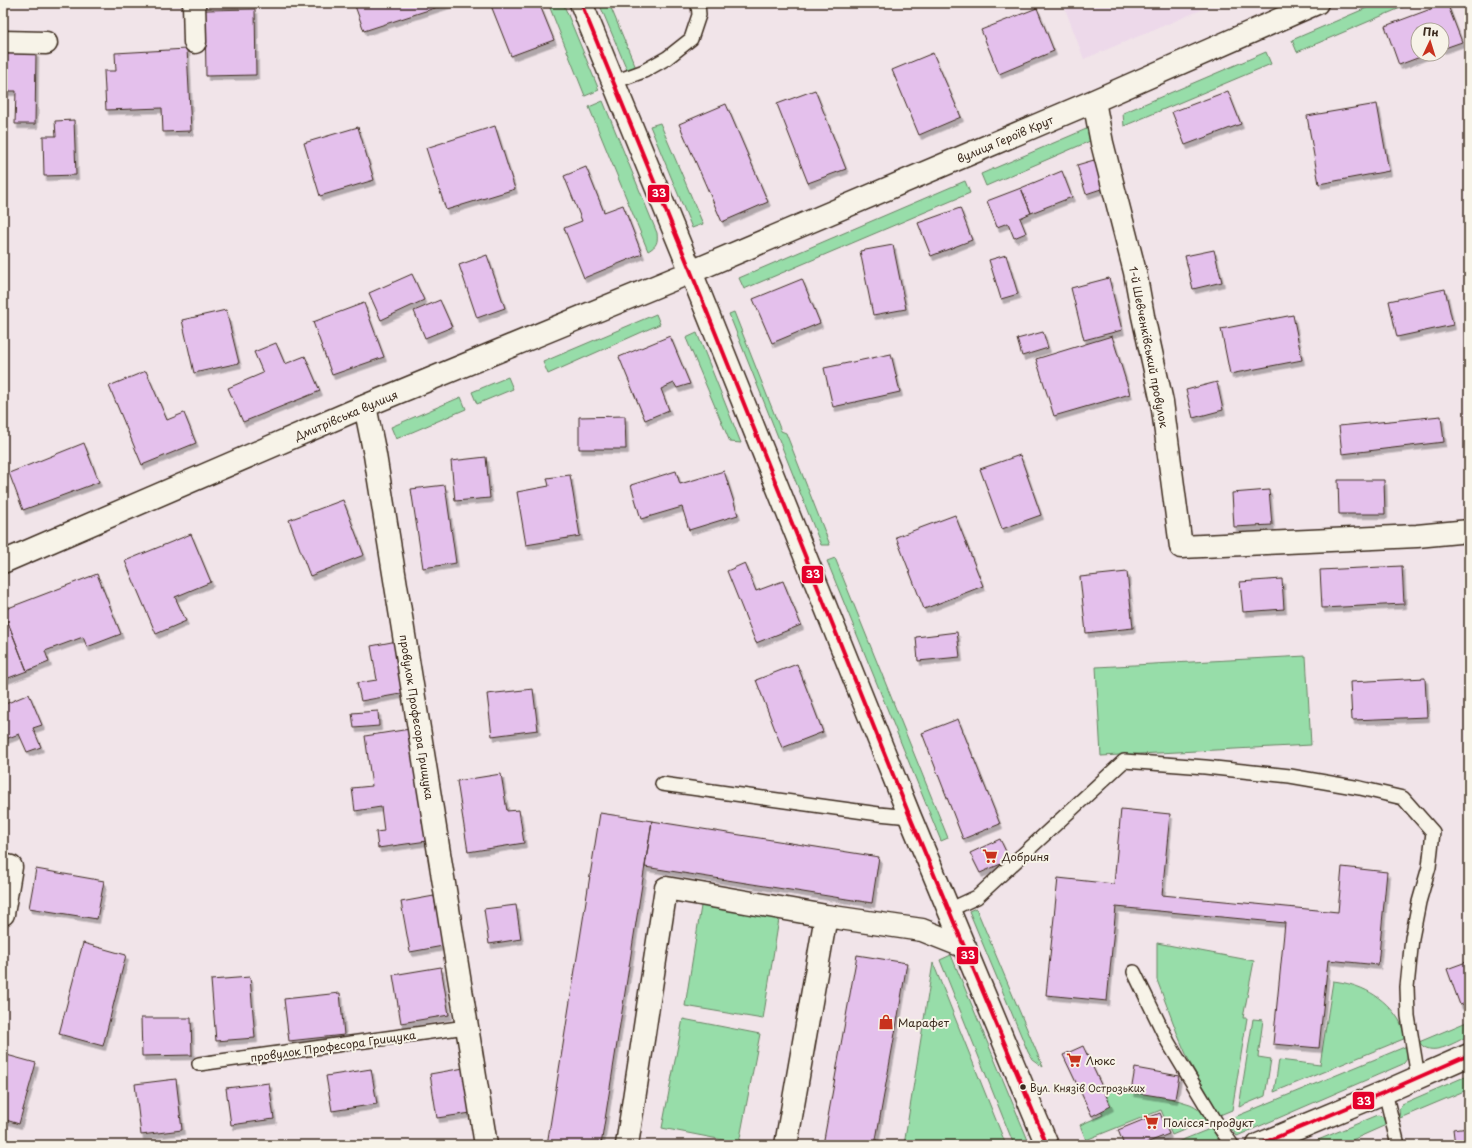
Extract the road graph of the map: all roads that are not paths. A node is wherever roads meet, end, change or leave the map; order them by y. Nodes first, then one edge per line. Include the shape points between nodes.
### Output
1 (194, 3) edge
2 (581, 3) edge
3 (698, 3) edge
4 (1317, 3) edge
5 (3, 42) edge
6 (195, 42) dead end
7 (46, 43) dead end
8 (614, 82) junction
9 (1094, 101) junction
10 (691, 272) junction
11 (365, 406) junction
12 (1469, 531) edge
13 (3, 562) edge
14 (662, 784) dead end
15 (910, 817) junction
16 (3, 865) edge
17 (949, 910) junction
18 (3, 914) edge
19 (826, 916) junction
20 (965, 947) junction
21 (1134, 972) dead end
22 (466, 1027) junction
23 (1469, 1055) edge
24 (199, 1064) dead end
25 (1418, 1077) junction
26 (1385, 1092) junction
27 (486, 1145) edge
28 (627, 1145) edge
29 (786, 1145) edge
30 (1047, 1145) edge
31 (1232, 1145) edge
32 (1258, 1145) edge
33 (1398, 1145) edge

1 - 6 street
2 - 8 street
3 - 8 lane via 699,15 691,38 667,58 644,71
4 - 9 street, вулиця Героїв Крут
5 - 7 street
8 - 10 street
9 - 10 street, вулиця Героїв Крут
9 - 12 street, 1-й Шевченківський провулок via 1102,143 1135,272 1162,402 1181,547 1417,536
10 - 11 street, Дмитрівська вулиця
10 - 15 street
11 - 13 street, Дмитрівська вулиця
11 - 22 street, провулок Професора Грищука via 375,455
14 - 15 lane
15 - 17 street
16 - 18 street via 11,867
17 - 20 street
17 - 25 lane via 977,897 1124,761 1205,766 1290,776 1403,798 1432,832 1429,867 1412,938 1407,986 1408,1016
19 - 20 street via 922,930
19 - 28 street via 666,888
19 - 29 street
20 - 30 street
21 - 31 lane via 1168,1042
22 - 24 lane, провулок Професора Грищука
22 - 27 street, провулок Професора Грищука
23 - 25 street
25 - 26 street
26 - 32 street
26 - 33 lane

